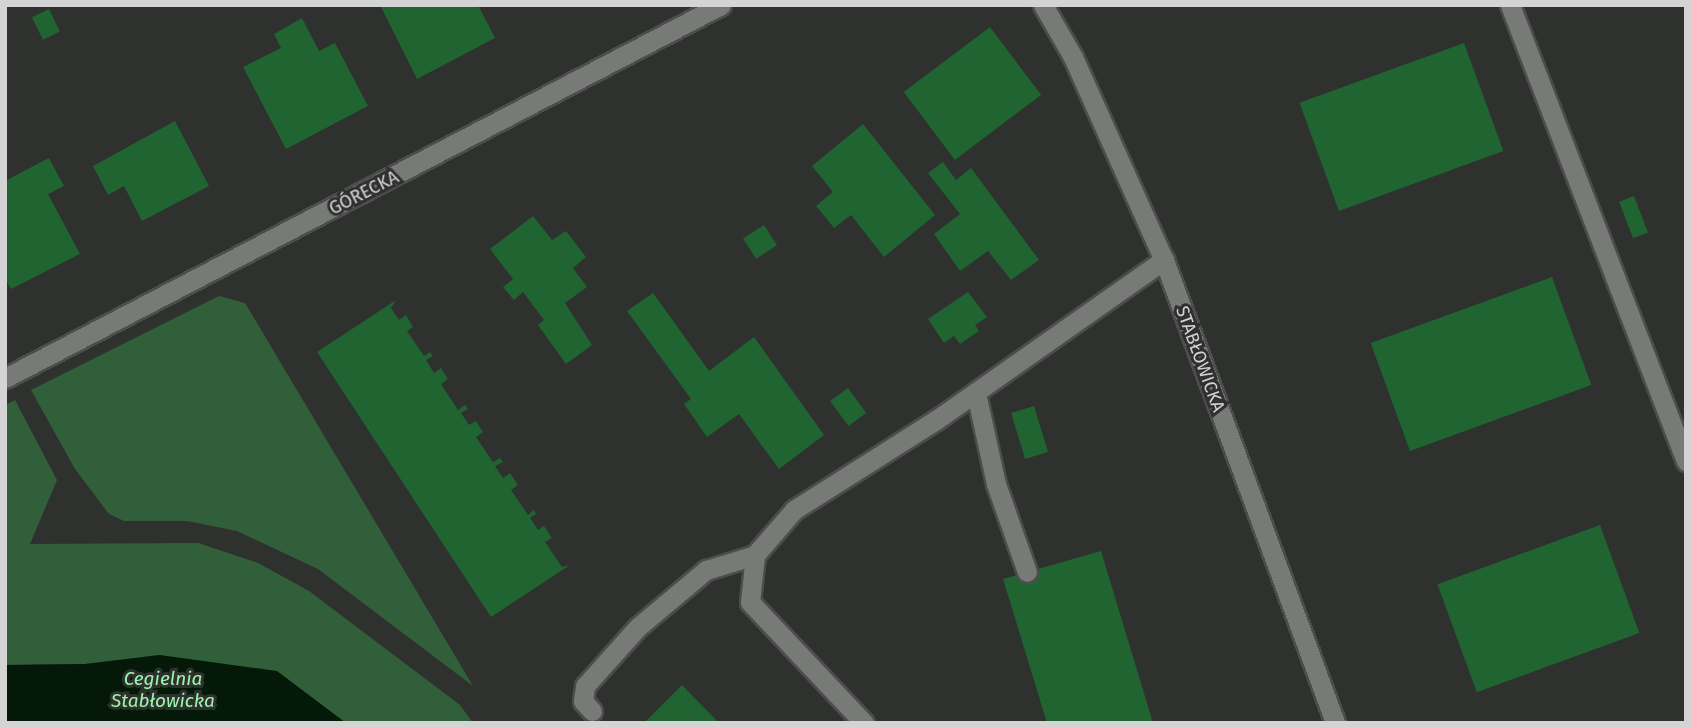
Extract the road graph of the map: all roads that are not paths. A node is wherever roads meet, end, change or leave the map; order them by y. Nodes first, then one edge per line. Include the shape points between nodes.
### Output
1 (721, 5) edge
2 (1043, 5) edge
3 (1510, 5) edge
4 (1164, 260) junction
5 (5, 378) edge
6 (976, 393) junction
7 (1686, 461) edge
8 (755, 555) junction
9 (1027, 572) dead end
10 (592, 711) dead end
11 (864, 723) edge
12 (1335, 723) edge

1 - 5 street, GÓRECKA
2 - 4 street, STABŁOWICKA via 1073,57
3 - 7 street
4 - 6 street
4 - 12 street, STABŁOWICKA
6 - 8 street via 794,510
6 - 9 street via 996,484
8 - 10 street via 706,570 638,627 586,686 583,701
8 - 11 street via 750,602

